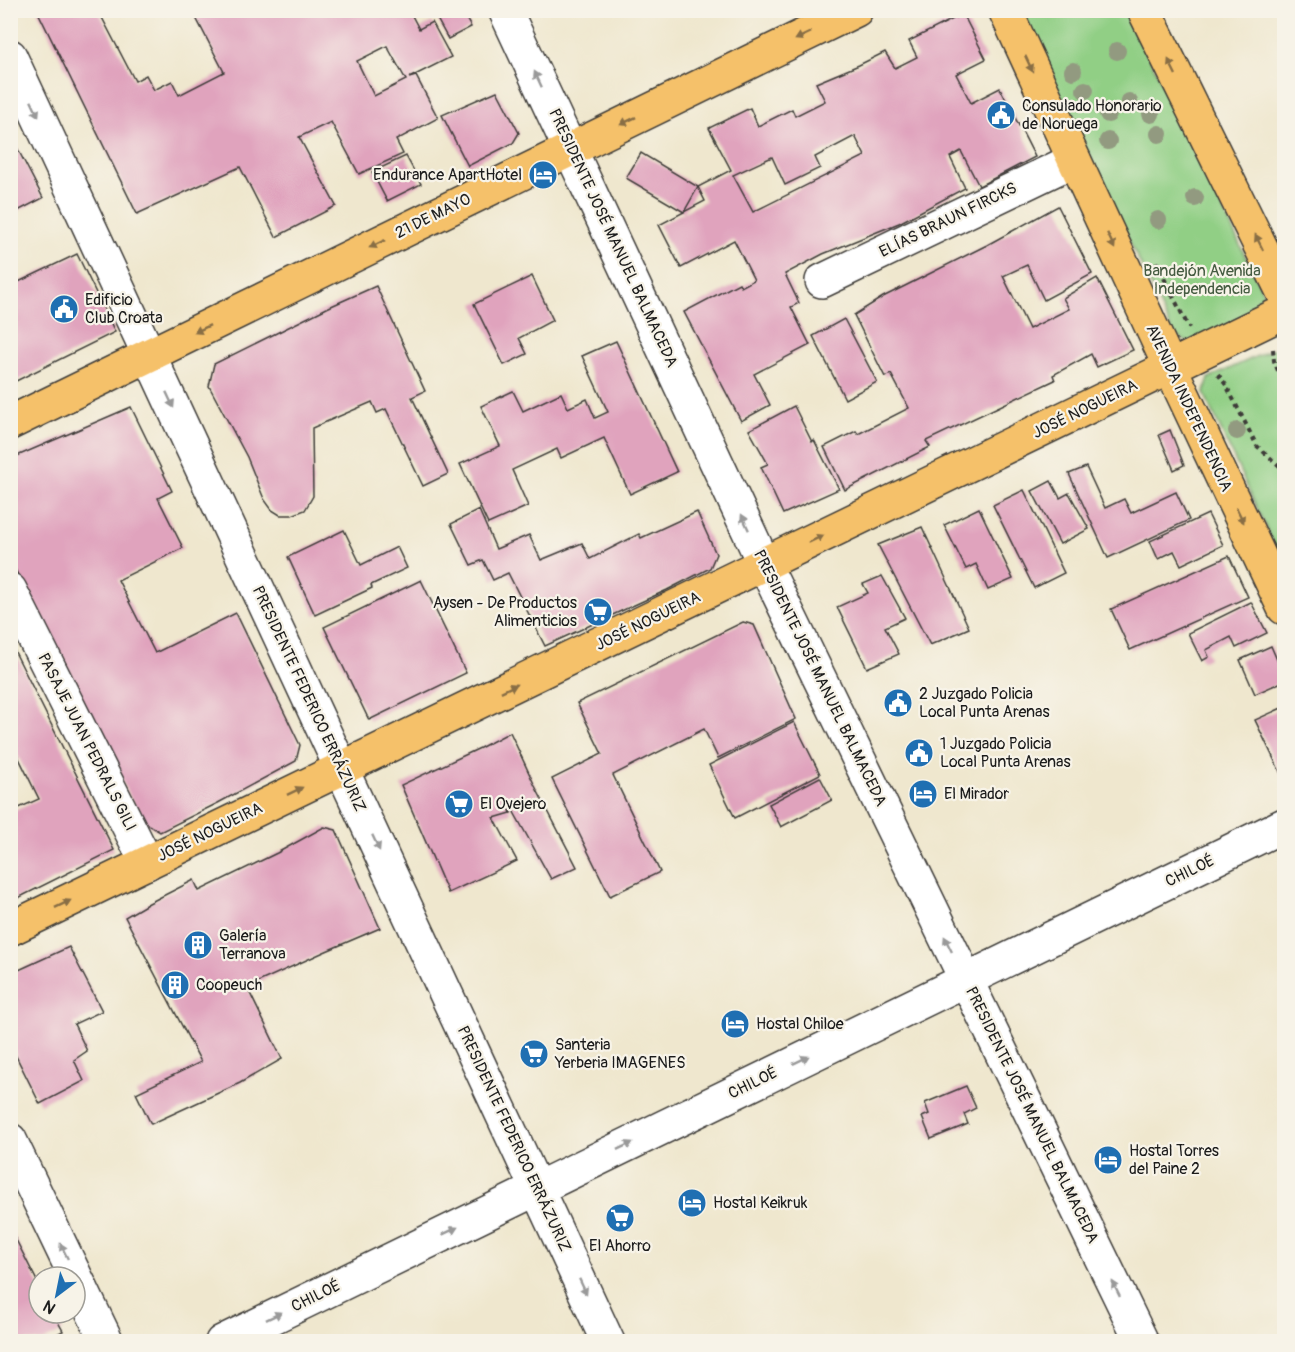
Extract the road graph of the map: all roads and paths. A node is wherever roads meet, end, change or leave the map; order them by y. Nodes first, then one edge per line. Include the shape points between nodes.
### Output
1 (505, 10) edge
2 (856, 10) edge
3 (1005, 10) edge
4 (1144, 10) edge
5 (10, 56) edge
6 (571, 149) junction
7 (1074, 160) junction
8 (1153, 255) dead end
9 (822, 281) dead end
10 (1284, 294) edge
11 (1284, 312) edge
12 (1202, 352) junction
13 (149, 355) junction
14 (1170, 368) junction
15 (10, 423) edge
16 (1284, 470) edge
17 (764, 564) junction
18 (10, 590) edge
19 (1284, 608) edge
20 (342, 769) junction
21 (1284, 825) edge
22 (147, 863) junction
23 (10, 929) edge
24 (966, 980) junction
25 (10, 1140) edge
26 (537, 1189) junction
27 (107, 1341) edge
28 (222, 1341) edge
29 (608, 1341) edge
30 (1142, 1341) edge

6 -> 1 street, PRESIDENTE JOSÉ MANUEL BALMACEDA
2 -> 6 main road, 21 DE MAYO
3 -> 7 main road, AVENIDA INDEPENDENCIA
10 -> 4 main road
5 -> 13 street, PRESIDENTE FEDERICO ERRÁZURIZ
6 -> 13 main road, 21 DE MAYO
17 -> 6 street, PRESIDENTE JOSÉ MANUEL BALMACEDA
7 - 9 street, ELÍAS BRAUN FIRCKS
7 -> 14 main road, AVENIDA INDEPENDENCIA
8 - 12 path
11 - 12 main road, JOSÉ NOGUEIRA
12 - 14 main road, JOSÉ NOGUEIRA
12 - 16 path via 1226,385 1257,446
13 - 15 main road, 21 DE MAYO
13 -> 20 street, PRESIDENTE FEDERICO ERRÁZURIZ
17 -> 14 main road, JOSÉ NOGUEIRA
14 -> 19 main road, AVENIDA INDEPENDENCIA
20 -> 17 main road, JOSÉ NOGUEIRA
24 -> 17 street, PRESIDENTE JOSÉ MANUEL BALMACEDA
18 - 22 street, PASAJE JUAN PEDRALS GILI
22 -> 20 main road, JOSÉ NOGUEIRA
20 -> 26 street, PRESIDENTE FEDERICO ERRÁZURIZ
21 - 24 street, CHILOÉ
23 -> 22 main road, JOSÉ NOGUEIRA
26 -> 24 street, CHILOÉ
30 -> 24 street, PRESIDENTE JOSÉ MANUEL BALMACEDA
27 -> 25 street
28 -> 26 street, CHILOÉ
26 -> 29 street, PRESIDENTE FEDERICO ERRÁZURIZ

